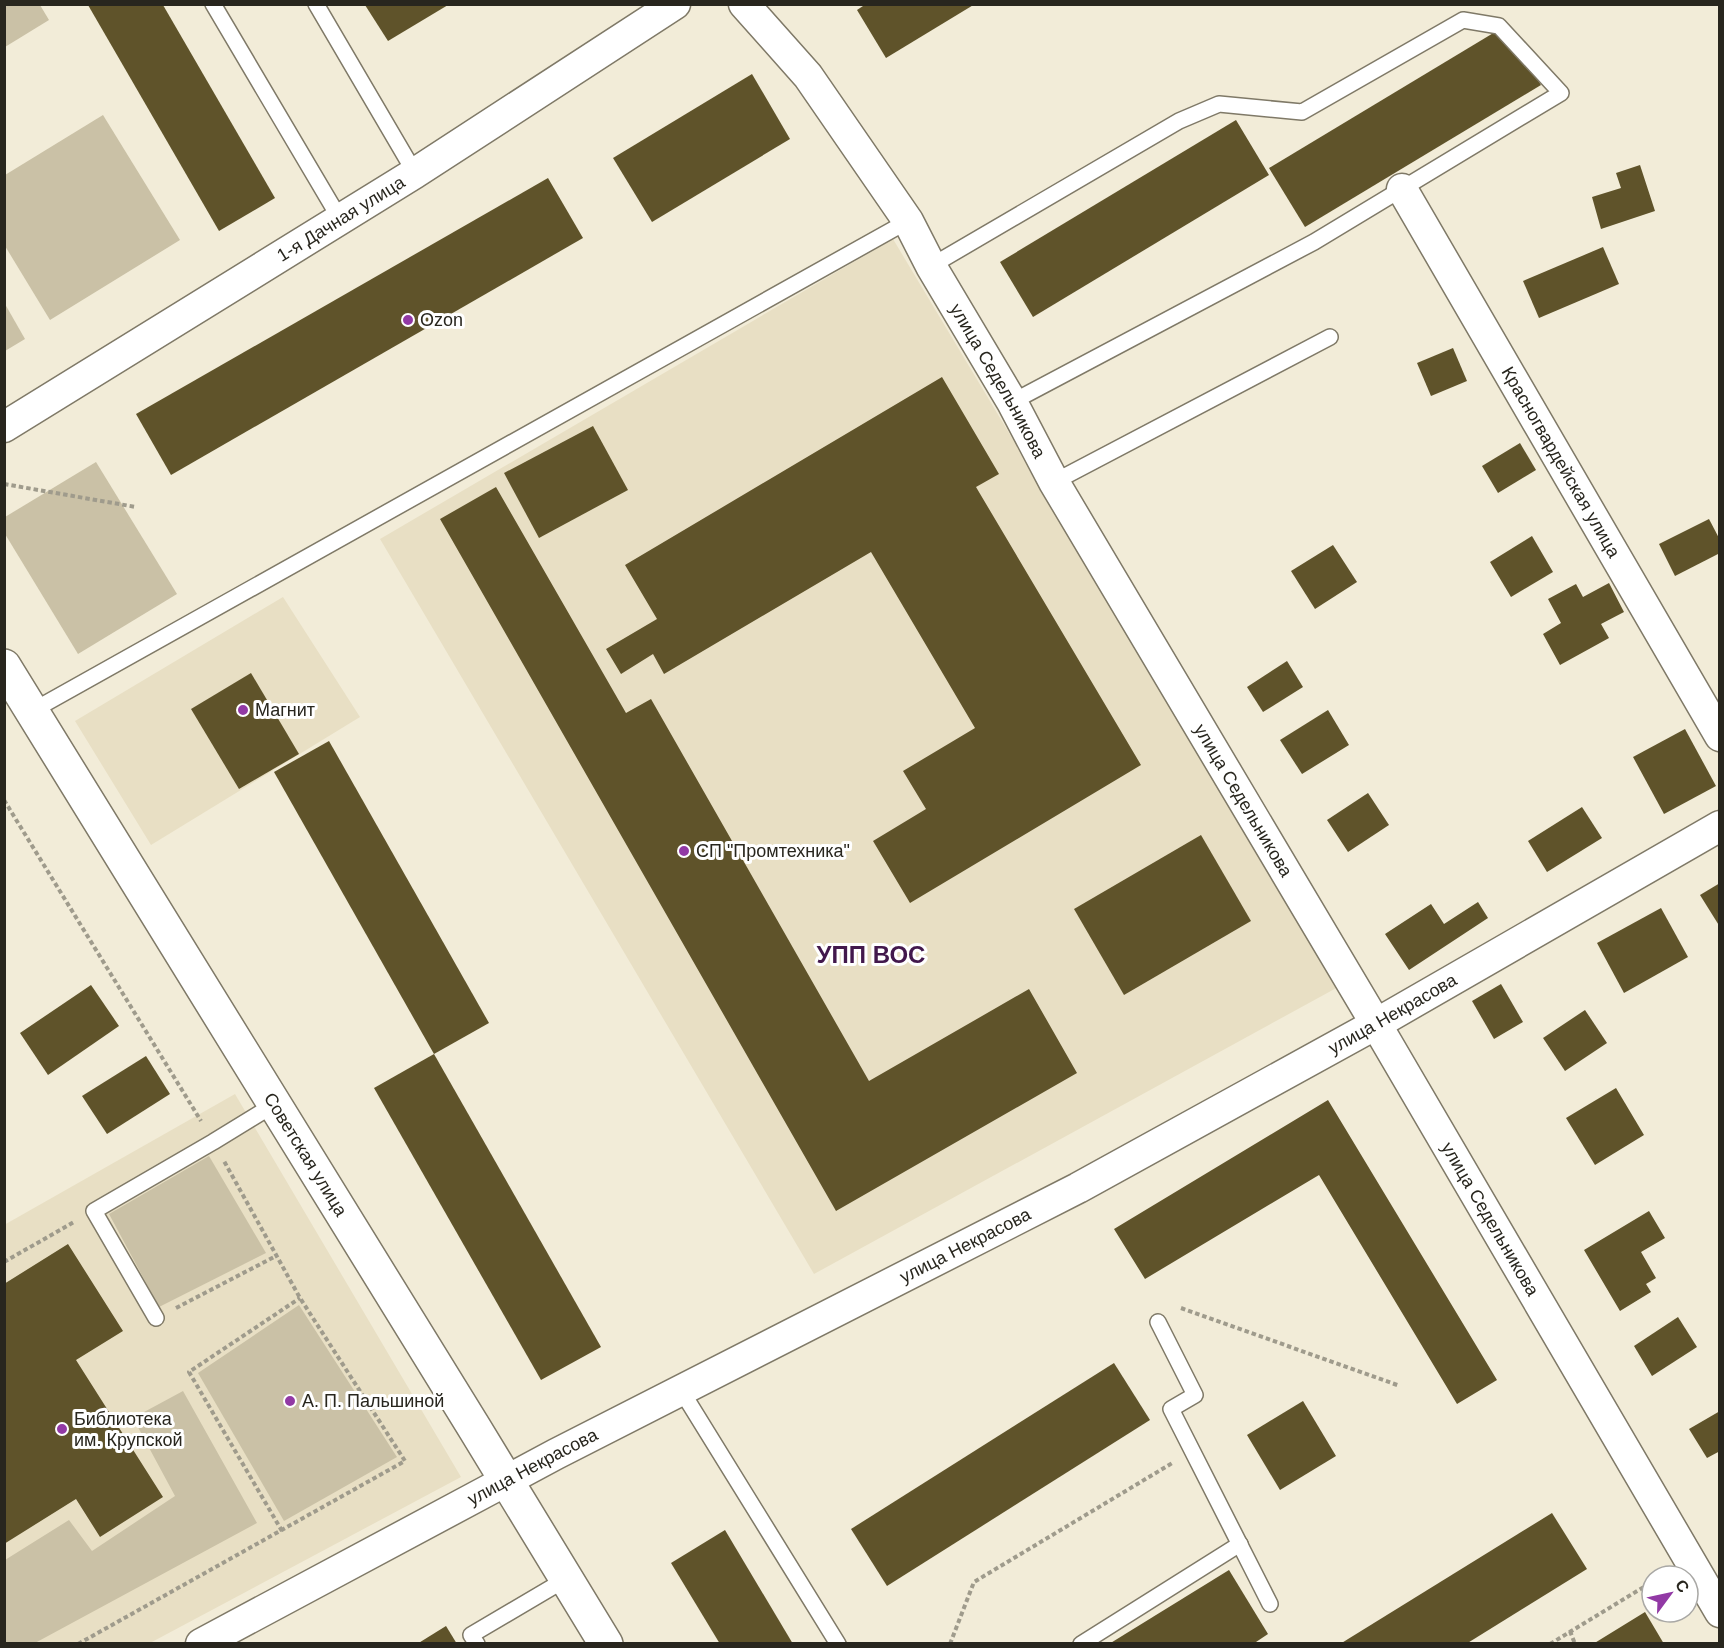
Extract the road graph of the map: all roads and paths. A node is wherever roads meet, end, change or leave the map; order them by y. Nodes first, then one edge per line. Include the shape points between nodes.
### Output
1 (213, 4) edge
2 (316, 4) edge
3 (675, 4) edge
4 (744, 4) edge
5 (415, 173) junction
6 (1402, 189) junction
7 (340, 219) junction
8 (908, 221) junction
9 (931, 266) junction
10 (1330, 337) dead end
11 (1012, 402) junction
12 (4, 427) edge
13 (1054, 482) junction
14 (4, 484) edge
15 (136, 507) dead end
16 (4, 666) edge
17 (32, 711) junction
18 (1719, 736) edge
19 (4, 800) edge
20 (1719, 826) edge
21 (1376, 1024) junction
22 (274, 1104) junction
23 (213, 1142) junction
24 (94, 1211) junction
25 (276, 1256) junction
26 (4, 1262) edge
27 (300, 1298) junction
28 (1181, 1308) dead end
29 (156, 1318) joint
30 (1158, 1322) dead end
31 (1400, 1386) dead end
32 (681, 1390) junction
33 (1192, 1451) junction
34 (507, 1481) junction
35 (282, 1531) junction
36 (1240, 1544) junction
37 (566, 1579) junction
38 (1640, 1589) edge
39 (1270, 1604) dead end
40 (1719, 1612) edge
41 (1570, 1631) junction
42 (78, 1644) edge
43 (201, 1644) edge
44 (477, 1644) edge
45 (606, 1644) edge
46 (838, 1644) edge
47 (950, 1644) edge
48 (1081, 1644) edge
49 (1550, 1644) edge
50 (1575, 1644) edge

1 - 7 lane
2 - 5 lane
3 - 5 street, 1-я Дачная улица
4 - 8 street, улица Седельникова via 808,76
5 - 7 street, 1-я Дачная улица
6 - 9 lane via 1561,93 1499,26 1463,20 1302,112 1218,104 1179,121
6 - 11 lane via 1314,242
6 - 18 street, Красногвардейская улица
7 - 12 street, 1-я Дачная улица
8 - 9 street, улица Седельникова
8 - 17 lane
9 - 11 street, улица Седельникова
10 - 13 lane
11 - 13 street, улица Седельникова
13 - 21 street, улица Седельникова
14 - 15 path
16 - 17 main road, Советская улица
17 - 22 main road, Советская улица
19 - 23 path
20 - 21 street, улица Некрасова
21 - 32 street, улица Некрасова via 1078,1188
21 - 40 street, улица Седельникова
22 - 23 lane
22 - 34 main road, Советская улица
23 - 24 lane
23 - 25 path
24 - 26 path
24 - 29 lane
25 - 27 path
25 - 29 path
27 - 35 path via 189,1372
27 - 35 path via 405,1461
28 - 31 path
30 - 33 lane via 1194,1395 1171,1409
32 - 34 street, улица Некрасова
32 - 46 lane
33 - 36 lane
33 - 47 path via 974,1582
34 - 37 main road, Советская улица
34 - 43 street, улица Некрасова
35 - 42 path
36 - 39 lane
36 - 48 lane
37 - 44 lane via 471,1635
37 - 45 main road, Советская улица
38 - 41 path
41 - 49 path
41 - 50 path

